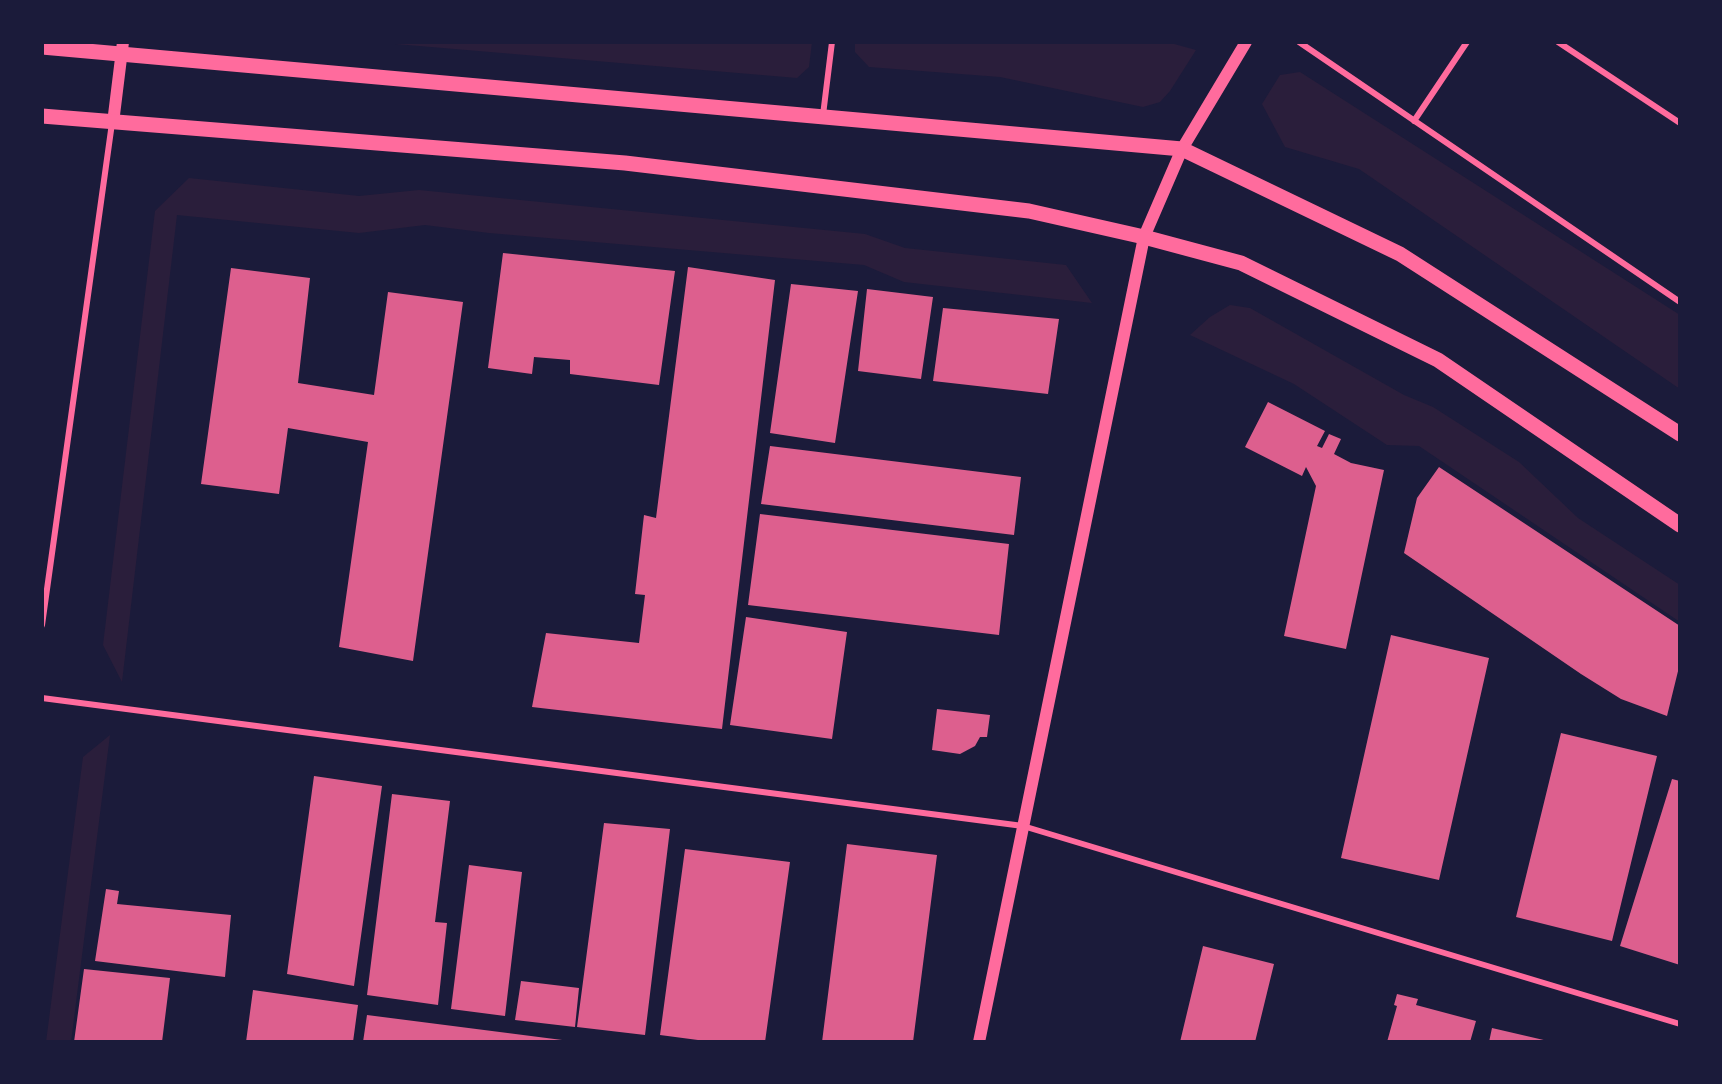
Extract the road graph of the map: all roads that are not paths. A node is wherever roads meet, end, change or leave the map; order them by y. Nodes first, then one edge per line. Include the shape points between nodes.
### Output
1 (832, 42) edge
2 (1246, 42) edge
3 (1299, 42) edge
4 (1467, 42) edge
5 (1558, 42) edge
6 (42, 47) edge
7 (122, 48) edge
8 (823, 115) junction
9 (42, 116) edge
10 (1414, 122) junction
11 (112, 123) junction
12 (1680, 123) edge
13 (1182, 149) junction
14 (1144, 237) junction
15 (1680, 302) edge
16 (1680, 434) edge
17 (1680, 525) edge
18 (42, 625) edge
19 (42, 698) edge
20 (1023, 826) junction
21 (1680, 1024) edge
22 (980, 1042) edge

1 - 8 street
2 - 13 main road
3 - 10 street
4 - 10 street
5 - 12 street
6 - 7 main road
7 - 8 main road
7 - 11 main road
8 - 13 main road
9 - 11 main road
10 - 15 street
11 - 14 main road via 625,163 1029,211
11 - 18 street
13 - 14 main road
13 - 16 main road via 1400,254
14 - 17 main road via 1241,263 1438,360
14 - 20 main road
19 - 20 street
20 - 21 street
20 - 22 main road

